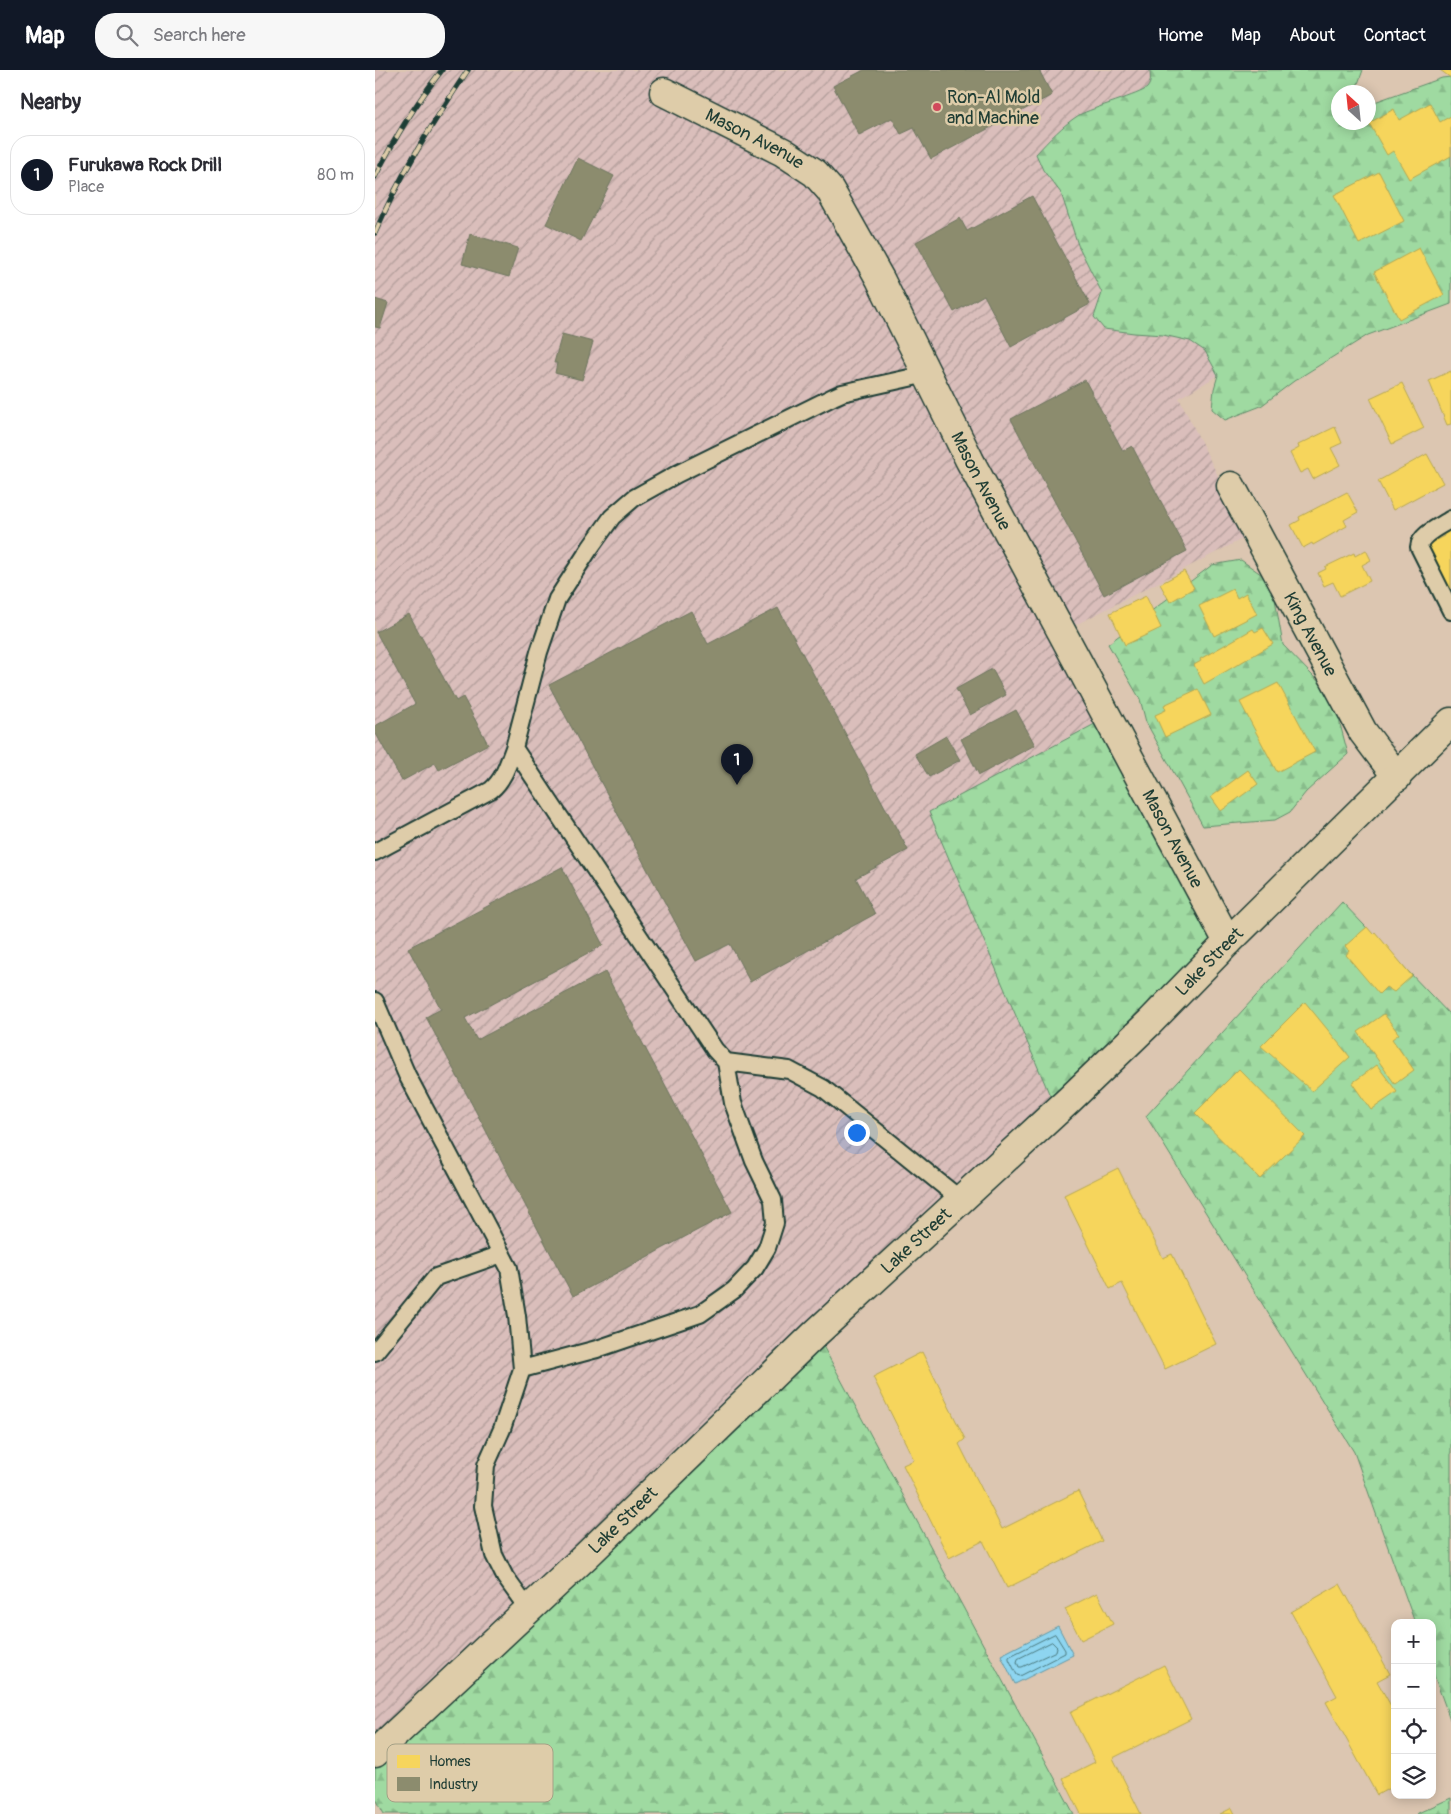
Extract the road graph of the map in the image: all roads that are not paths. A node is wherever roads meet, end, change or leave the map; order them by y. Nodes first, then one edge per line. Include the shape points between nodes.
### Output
1 (664, 92) dead end
2 (927, 374) junction
3 (1231, 486) dead end
4 (1451, 519) edge
5 (1451, 611) edge
6 (1451, 722) edge
7 (514, 748) junction
8 (1397, 777) junction
9 (375, 852) edge
10 (1228, 942) junction
11 (375, 1000) edge
12 (726, 1062) junction
13 (961, 1200) junction
14 (502, 1254) junction
15 (375, 1352) edge
16 (522, 1369) junction
17 (529, 1609) junction
18 (375, 1753) edge

1 - 2 street, Mason Avenue via 783,152 815,172 830,190 876,271
2 - 7 lane via 833,397 677,474 634,498 612,517 557,599 539,652
2 - 10 street, Mason Avenue via 970,461
3 - 8 street, King Avenue via 1363,732
4 - 5 lane via 1419,542
6 - 8 street, Lake Street
7 - 9 lane via 505,773 491,790
7 - 12 lane
8 - 10 street, Lake Street
10 - 13 street, Lake Street via 1121,1051
11 - 14 lane via 407,1075
12 - 13 lane via 789,1070 823,1088
12 - 16 lane via 733,1103 754,1161 773,1200 775,1224 767,1248 755,1268 734,1290 700,1314 597,1349
13 - 17 street, Lake Street via 816,1333
14 - 15 lane via 436,1277
14 - 16 lane via 512,1284
16 - 17 lane via 486,1465 483,1506 494,1556 505,1578
17 - 18 street, Lake Street

